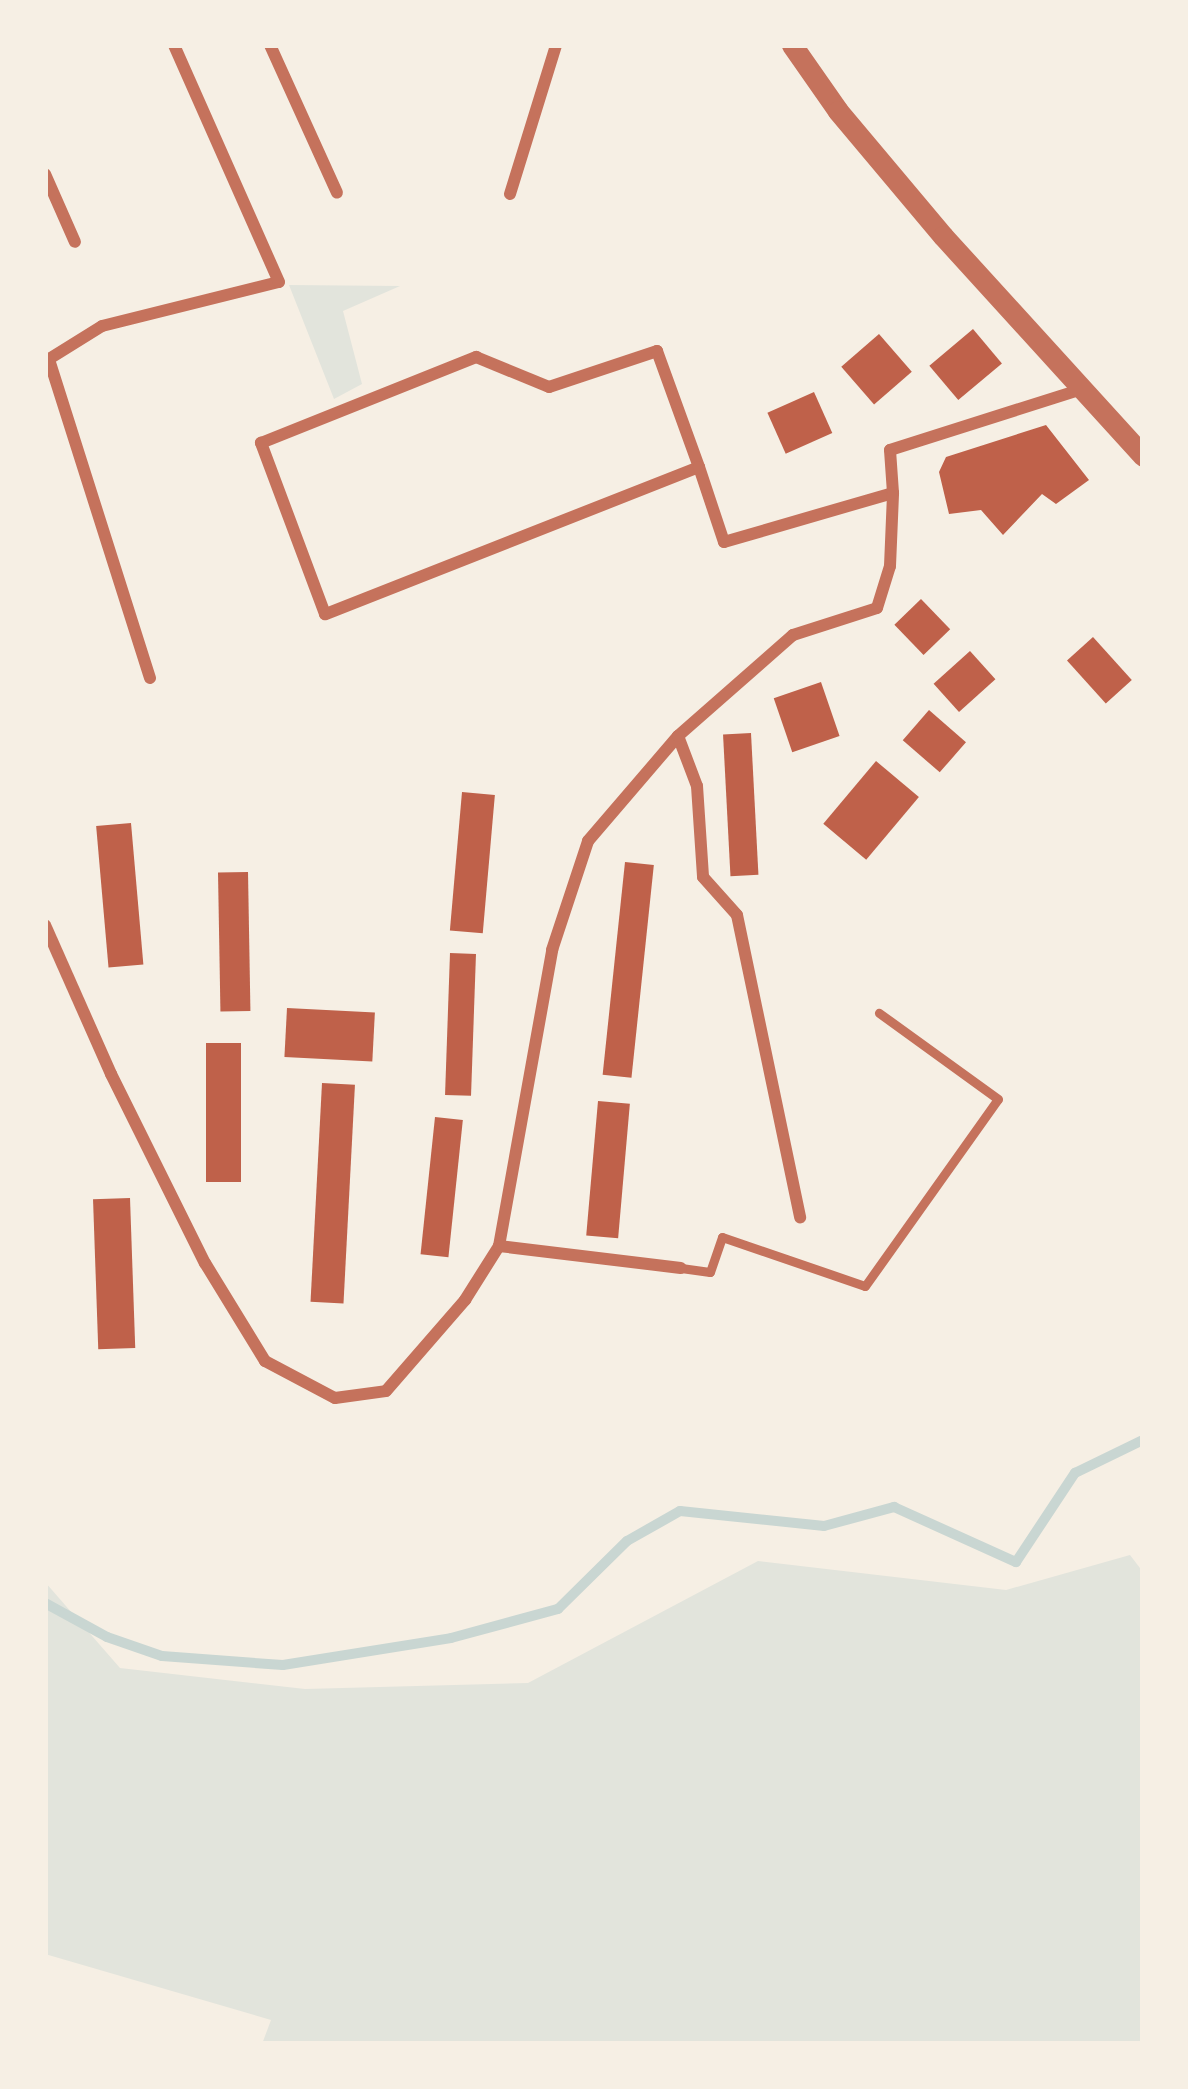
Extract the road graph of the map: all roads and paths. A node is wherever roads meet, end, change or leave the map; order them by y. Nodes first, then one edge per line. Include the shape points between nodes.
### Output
1 (174, 45) edge
2 (270, 45) edge
3 (556, 45) edge
4 (792, 45) edge
5 (45, 174) edge
6 (337, 193) dead end
7 (509, 194) dead end
8 (75, 242) dead end
9 (1079, 390) junction
10 (1143, 456) edge
11 (699, 467) junction
12 (892, 493) junction
13 (150, 678) dead end
14 (678, 736) junction
15 (45, 926) edge
16 (879, 1013) dead end
17 (800, 1217) dead end
18 (499, 1246) junction
19 (681, 1268) joint

1 - 13 street via 279,282 102,326 49,358
2 - 6 street
3 - 7 street
4 - 9 street via 838,111
5 - 8 street
9 - 10 street
9 - 12 street via 890,450
11 - 11 street via 657,351 549,387 476,357 261,443 326,614
11 - 12 street via 724,542
12 - 14 street via 890,566 877,608 794,635
14 - 17 street via 697,786 704,877 736,915
14 - 18 street via 587,842 552,950
15 - 18 street via 205,1263 265,1361 334,1398 386,1391 465,1300
16 - 19 lane via 998,1099 866,1286 722,1238 710,1272
18 - 19 street

